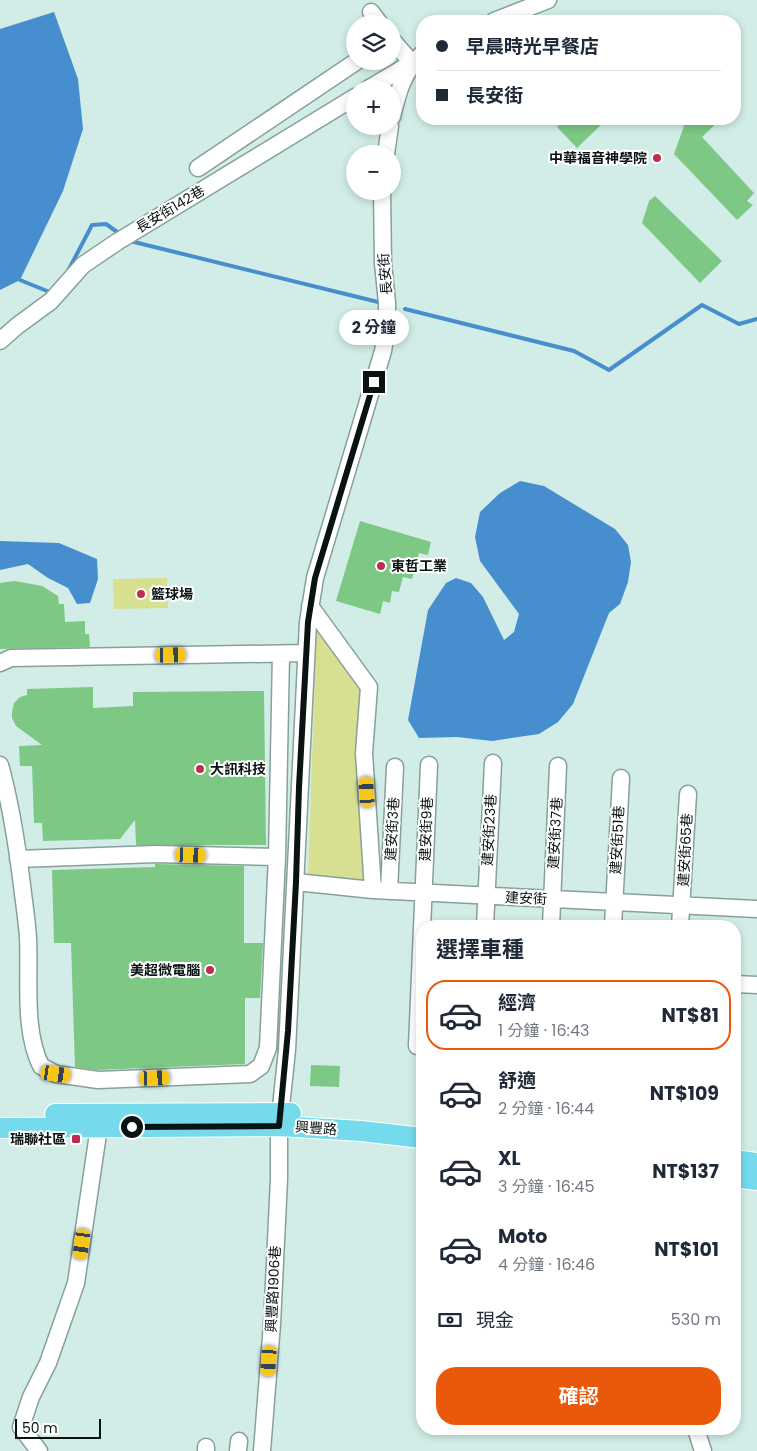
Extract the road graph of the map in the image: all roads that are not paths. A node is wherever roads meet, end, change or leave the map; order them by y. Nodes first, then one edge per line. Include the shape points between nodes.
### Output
1 (548, 0) edge
2 (509, 15) edge
3 (401, 47) edge
4 (416, 58) edge
5 (416, 60) edge
6 (416, 61) edge
7 (346, 68) edge
8 (383, 80) edge
9 (401, 85) edge
10 (346, 102) edge
11 (198, 168) dead end
12 (382, 200) edge
13 (0, 341) edge
14 (310, 606) junction
15 (306, 653) junction
16 (281, 654) junction
17 (0, 663) edge
18 (493, 763) dead end
19 (429, 764) dead end
20 (0, 765) edge
21 (558, 766) dead end
22 (395, 767) dead end
23 (621, 778) dead end
24 (688, 794) dead end
25 (277, 857) junction
26 (18, 859) junction
27 (296, 882) junction
28 (381, 891) junction
29 (424, 893) junction
30 (486, 896) junction
31 (551, 899) junction
32 (614, 903) junction
33 (681, 906) junction
34 (757, 909) edge
35 (423, 920) edge
36 (485, 920) edge
37 (551, 920) edge
38 (613, 920) edge
39 (680, 920) edge
40 (741, 984) edge
41 (757, 985) edge
42 (0, 1114) edge
43 (280, 1119) junction
44 (416, 1124) edge
45 (99, 1127) junction
46 (0, 1128) edge
47 (416, 1137) edge
48 (741, 1161) edge
49 (757, 1163) edge
50 (741, 1178) edge
51 (757, 1180) edge
52 (698, 1435) edge
53 (40, 1451) edge
54 (262, 1451) edge
55 (702, 1451) edge

1 - 2 street
3 - 4 street
5 - 8 street
6 - 9 street
7 - 11 street
10 - 13 street, 長安街142巷 via 83,264 51,301
12 - 14 street, 長安街 via 387,303 383,351 315,578
14 - 15 street, 長安街
14 - 28 street via 369,687 364,753
15 - 16 street
15 - 27 street, 長安街
16 - 17 street via 11,658
16 - 25 street
18 - 30 street, 建安街23巷
19 - 29 street, 建安街9巷
20 - 26 street
21 - 31 street, 建安街37巷
22 - 28 street, 建安街3巷
23 - 32 street, 建安街51巷
24 - 33 street, 建安街65巷
25 - 26 street via 156,854
25 - 26 street via 268,1048 261,1066 250,1074 98,1080 56,1074 41,1066 34,1054 30,1028 28,936
27 - 28 street, 建安街
27 - 43 street, 長安街
28 - 29 street, 建安街
29 - 30 street, 建安街
29 - 35 street, 建安街9巷
30 - 31 street, 建安街
30 - 36 street, 建安街23巷
31 - 32 street, 建安街
31 - 37 street, 建安街37巷
32 - 33 street, 建安街
32 - 38 street, 建安街51巷
33 - 34 street, 建安街
33 - 39 street, 建安街65巷
40 - 41 street
42 - 43 main road, 興豐路
43 - 44 main road, 興豐路
43 - 45 main road, 興豐路
43 - 47 main road, 興豐路
43 - 54 street, 興豐路1906巷 via 272,1324
45 - 46 main road, 興豐路
45 - 53 street via 76,1283 22,1427
48 - 49 main road
50 - 51 main road
52 - 55 street

